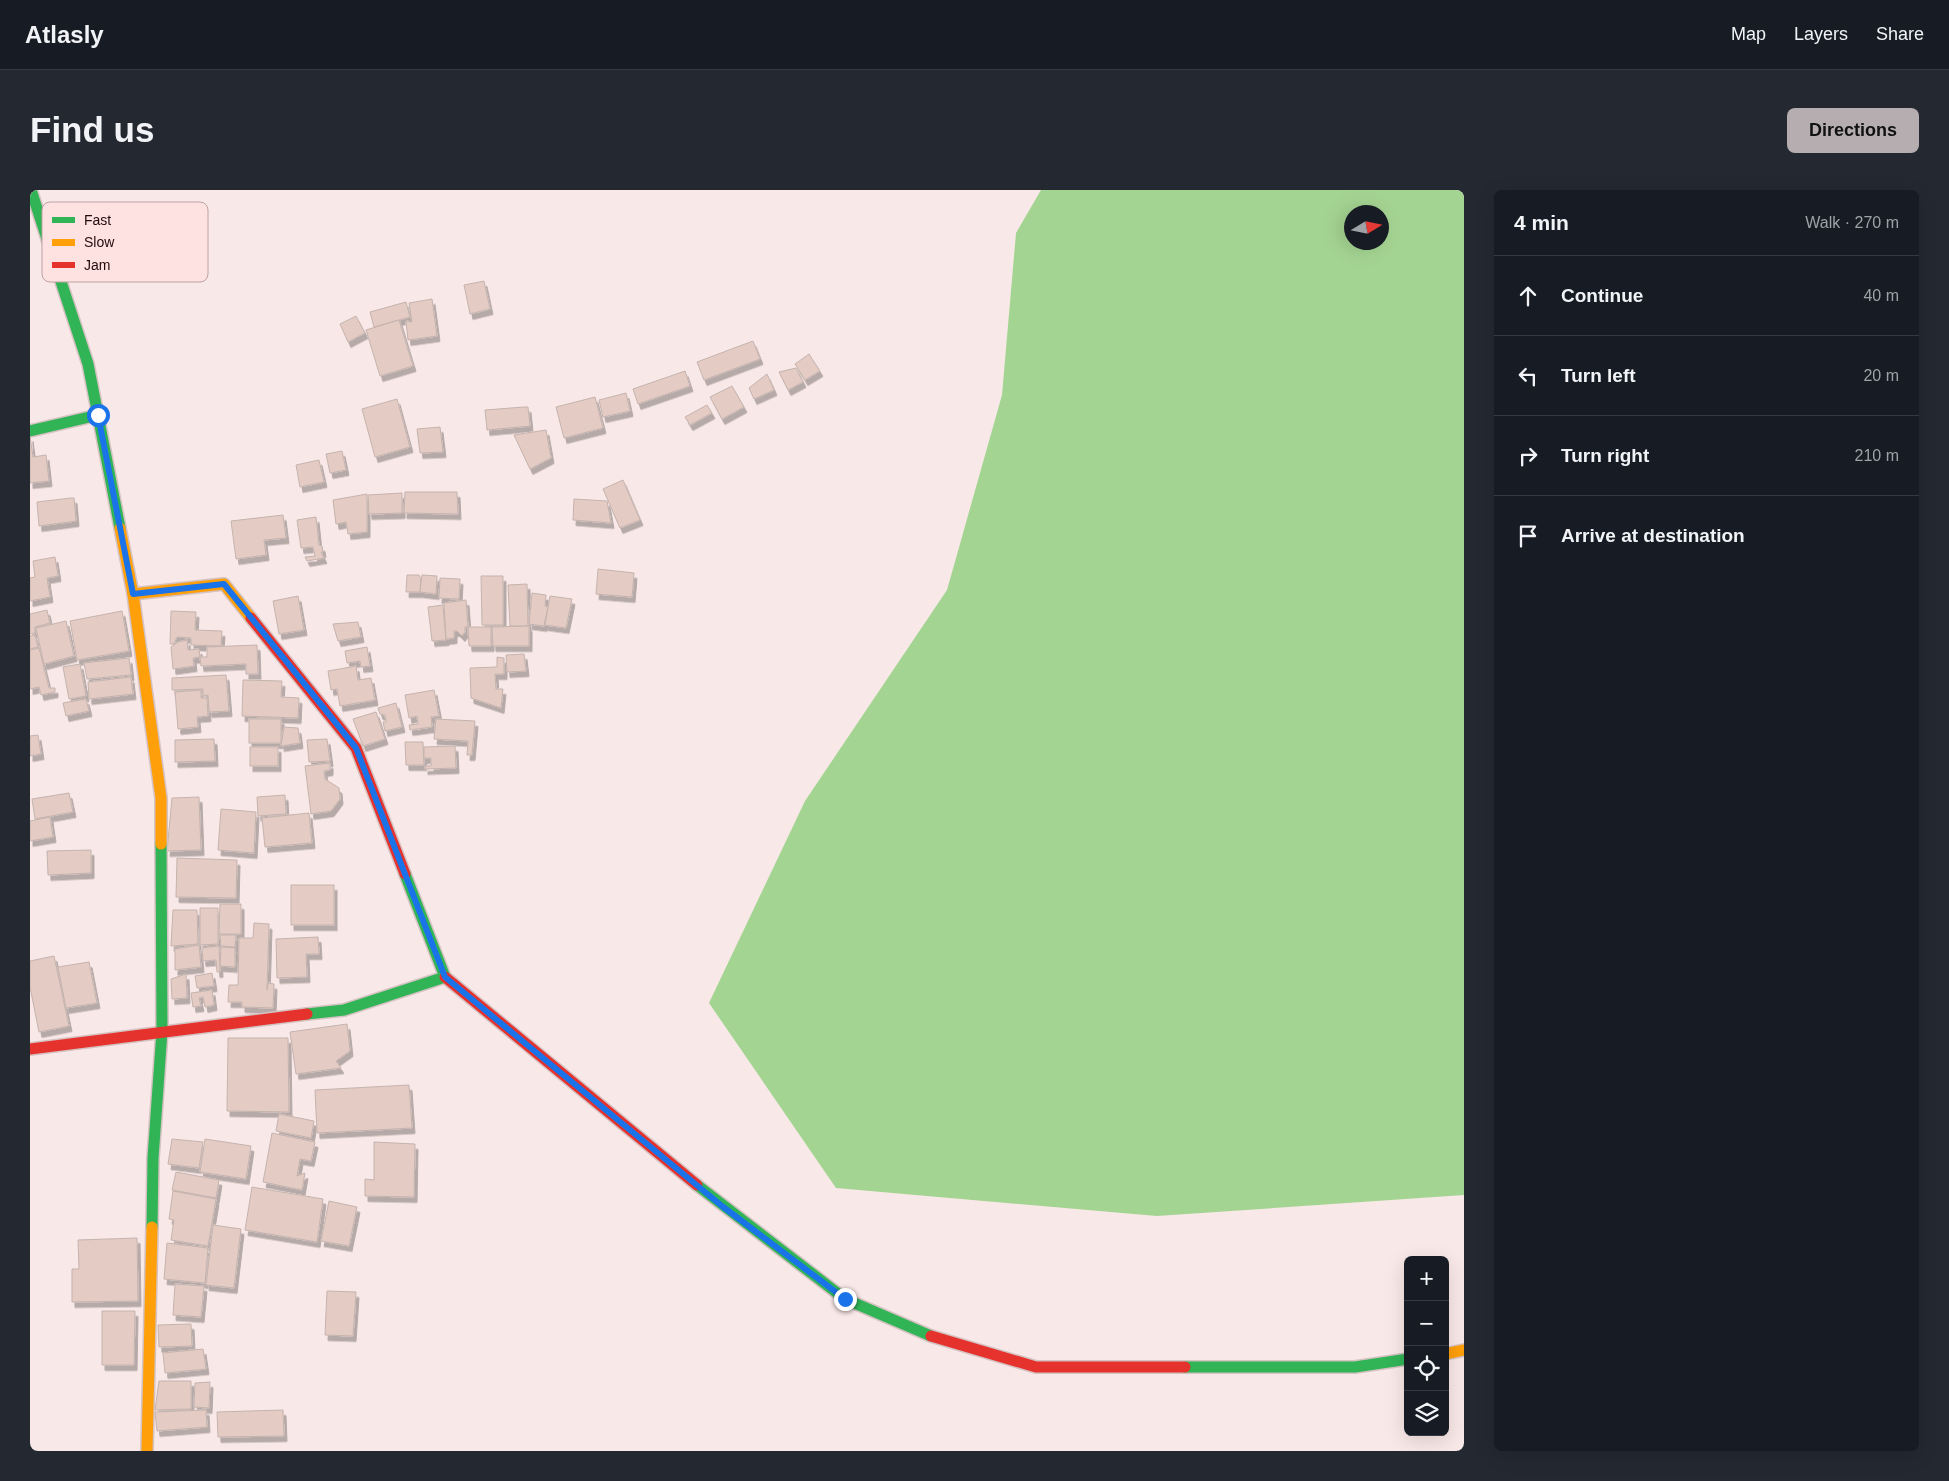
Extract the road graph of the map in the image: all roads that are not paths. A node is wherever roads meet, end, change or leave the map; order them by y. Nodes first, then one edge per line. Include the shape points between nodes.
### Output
1 (32, 190) edge
2 (42, 221) edge
3 (62, 282) edge
4 (98, 415) junction
5 (30, 431) edge
6 (133, 594) junction
7 (445, 977) junction
8 (162, 1031) junction
9 (30, 1050) edge
10 (1464, 1350) edge
11 (1449, 1353) edge
12 (1404, 1360) edge
13 (147, 1451) edge

1 - 2 street
3 - 4 street via 88,364
4 - 5 street
4 - 6 street
6 - 7 street via 224,584 356,748
6 - 8 street via 161,798
7 - 8 street via 344,1010
7 - 12 street via 722,1206 845,1299 941,1341 1036,1367 1355,1367
8 - 9 street
8 - 13 street via 153,1158
10 - 11 street

